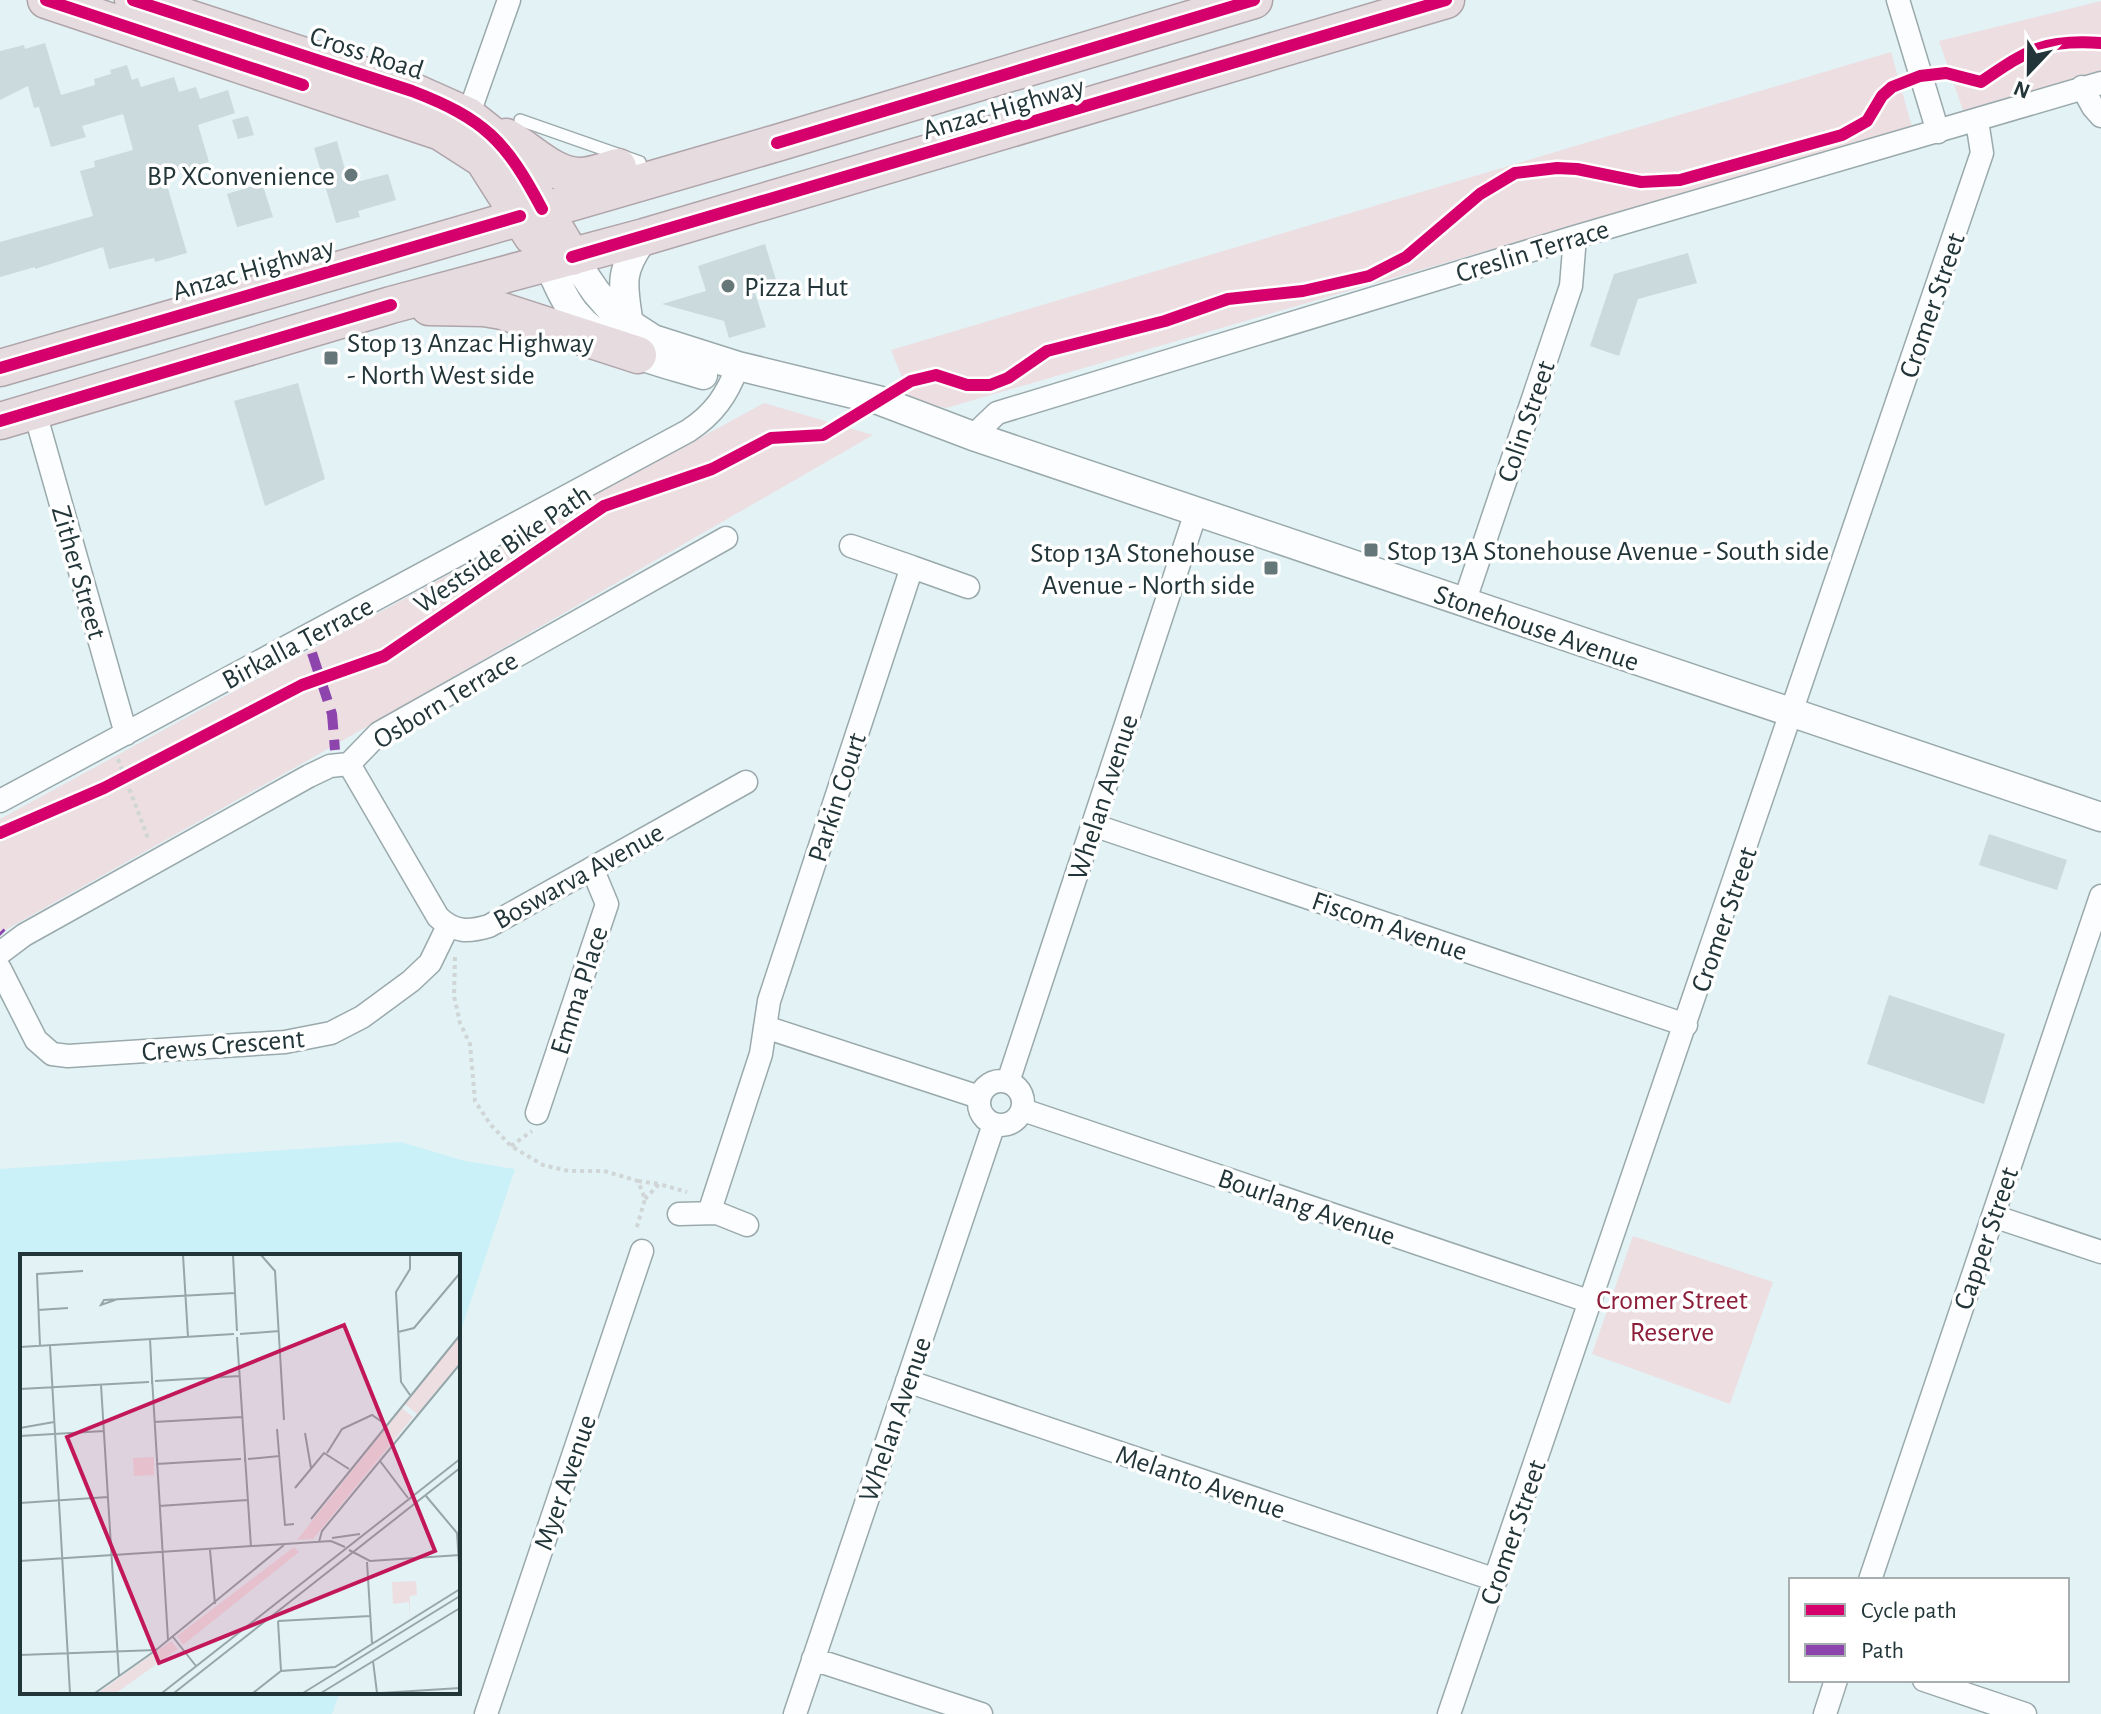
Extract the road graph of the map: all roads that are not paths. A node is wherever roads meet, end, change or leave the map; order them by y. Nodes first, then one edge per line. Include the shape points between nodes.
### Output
1 (46, 0) edge
2 (133, 0) edge
3 (509, 0) edge
4 (1254, 0) edge
5 (1446, 0) edge
6 (1898, 0) edge
7 (1194, 9) edge
8 (1077, 52) junction
9 (1040, 64) junction
10 (2092, 85) edge
11 (1130, 94) junction
12 (1059, 115) junction
13 (2101, 116) edge
14 (520, 120) dead end
15 (1977, 121) junction
16 (473, 130) junction
17 (1938, 132) junction
18 (777, 143) junction
19 (640, 162) junction
20 (531, 212) junction
21 (644, 237) junction
22 (1575, 237) junction
23 (434, 240) junction
24 (560, 260) junction
25 (391, 305) junction
26 (633, 340) junction
27 (90, 341) junction
28 (0, 368) edge
29 (156, 374) junction
30 (734, 374) junction
31 (87, 394) junction
32 (34, 409) junction
33 (0, 421) edge
34 (973, 436) junction
35 (1196, 512) junction
36 (726, 538) dead end
37 (851, 546) dead end
38 (912, 567) junction
39 (968, 587) dead end
40 (1464, 603) junction
41 (1793, 713) junction
42 (118, 738) junction
43 (349, 764) junction
44 (746, 782) dead end
45 (0, 801) edge
46 (2101, 817) edge
47 (1093, 825) junction
48 (592, 868) junction
49 (2101, 896) edge
50 (448, 926) junction
51 (0, 953) edge
52 (0, 969) edge
53 (1686, 1025) junction
54 (765, 1027) junction
55 (1008, 1082) junction
56 (979, 1097) junction
57 (1023, 1110) junction
58 (537, 1113) dead end
59 (994, 1124) junction
60 (709, 1213) junction
61 (679, 1214) dead end
62 (1993, 1216) junction
63 (747, 1225) dead end
64 (642, 1251) dead end
65 (2101, 1252) edge
66 (1591, 1302) junction
67 (907, 1381) junction
68 (1871, 1578) edge
69 (1496, 1580) junction
70 (813, 1659) junction
71 (1835, 1682) edge
72 (1930, 1682) edge
73 (486, 1714) edge
74 (795, 1714) edge
75 (981, 1714) edge
76 (1449, 1714) edge
77 (1825, 1714) edge
78 (2025, 1714) edge

1 - 16 highway, Cross Road via 416,122 456,140
2 - 16 highway, Cross Road via 412,91
3 - 16 street
4 - 7 highway, Anzac Highway
5 - 11 highway, Anzac Highway
6 - 17 street
7 - 8 highway, Anzac Highway
8 - 9 highway, Anzac Highway
8 - 11 highway via 1077,76 1103,91
9 - 12 highway via 1056,86
9 - 18 highway, Anzac Highway
10 - 13 street via 2093,107
10 - 15 street, Creslin Terrace
11 - 12 highway, Anzac Highway
12 - 21 highway, Anzac Highway
14 - 19 lane
15 - 17 street, Creslin Terrace
15 - 41 street, Cromer Street via 1982,153
16 - 19 highway via 524,146 551,168 568,174 582,176
16 - 20 highway, Cross Road via 491,170
16 - 23 highway via 479,200 473,211
17 - 22 street, Creslin Terrace
18 - 19 highway via 728,136
18 - 20 highway, Anzac Highway
20 - 23 highway, Anzac Highway
20 - 24 highway, Cross Road
21 - 24 highway, Anzac Highway
21 - 26 street via 625,268
22 - 34 street, Creslin Terrace via 997,413
22 - 40 street, Colin Street via 1571,286
23 - 27 highway, Anzac Highway
24 - 25 highway, Anzac Highway
24 - 26 street, Stonehouse Avenue via 576,315 610,342
25 - 26 highway via 484,308
25 - 29 highway, Anzac Highway
26 - 30 street, Stonehouse Avenue
27 - 28 highway, Anzac Highway
27 - 29 highway via 107,350 122,368
27 - 31 highway via 82,354
29 - 31 highway, Anzac Highway
30 - 34 street, Stonehouse Avenue via 878,400
30 - 42 street, Birkalla Terrace via 714,411 688,431
31 - 32 highway, Anzac Highway
32 - 33 highway, Anzac Highway
32 - 42 street, Zither Street
34 - 35 street, Stonehouse Avenue
35 - 40 street, Stonehouse Avenue
35 - 47 street, Whelan Avenue
36 - 43 street, Osborn Terrace via 379,733
37 - 38 street
38 - 39 street
38 - 54 street, Parkin Court via 769,1001
40 - 41 street, Stonehouse Avenue
41 - 46 street, Stonehouse Avenue
41 - 53 street, Cromer Street
42 - 45 street, Birkalla Terrace
43 - 50 street
43 - 51 street, Osborn Terrace via 309,776
44 - 48 street, Boswarva Avenue
47 - 53 street, Fiscom Avenue
47 - 55 street, Whelan Avenue
48 - 50 street, Boswarva Avenue via 489,926 471,931
48 - 58 street, Emma Place via 607,904
49 - 62 street, Capper Street
50 - 52 street, Crews Crescent via 430,963 399,991 331,1033 285,1042 52,1054 36,1040
53 - 66 street, Cromer Street
54 - 56 street
54 - 60 street, Parkin Court
55 - 56 street via 990,1083
55 - 57 street via 1021,1093
56 - 59 street via 979,1110
57 - 59 street via 1011,1123
57 - 66 street, Bourlang Avenue
59 - 67 street, Whelan Avenue
60 - 61 street
60 - 63 street
62 - 65 street
62 - 68 street, Capper Street
64 - 73 street, Myer Avenue
66 - 69 street, Cromer Street
67 - 69 street, Melanto Avenue
67 - 70 street, Whelan Avenue
69 - 76 street, Cromer Street
70 - 74 street, Whelan Avenue
70 - 75 street
71 - 77 street
72 - 78 street

